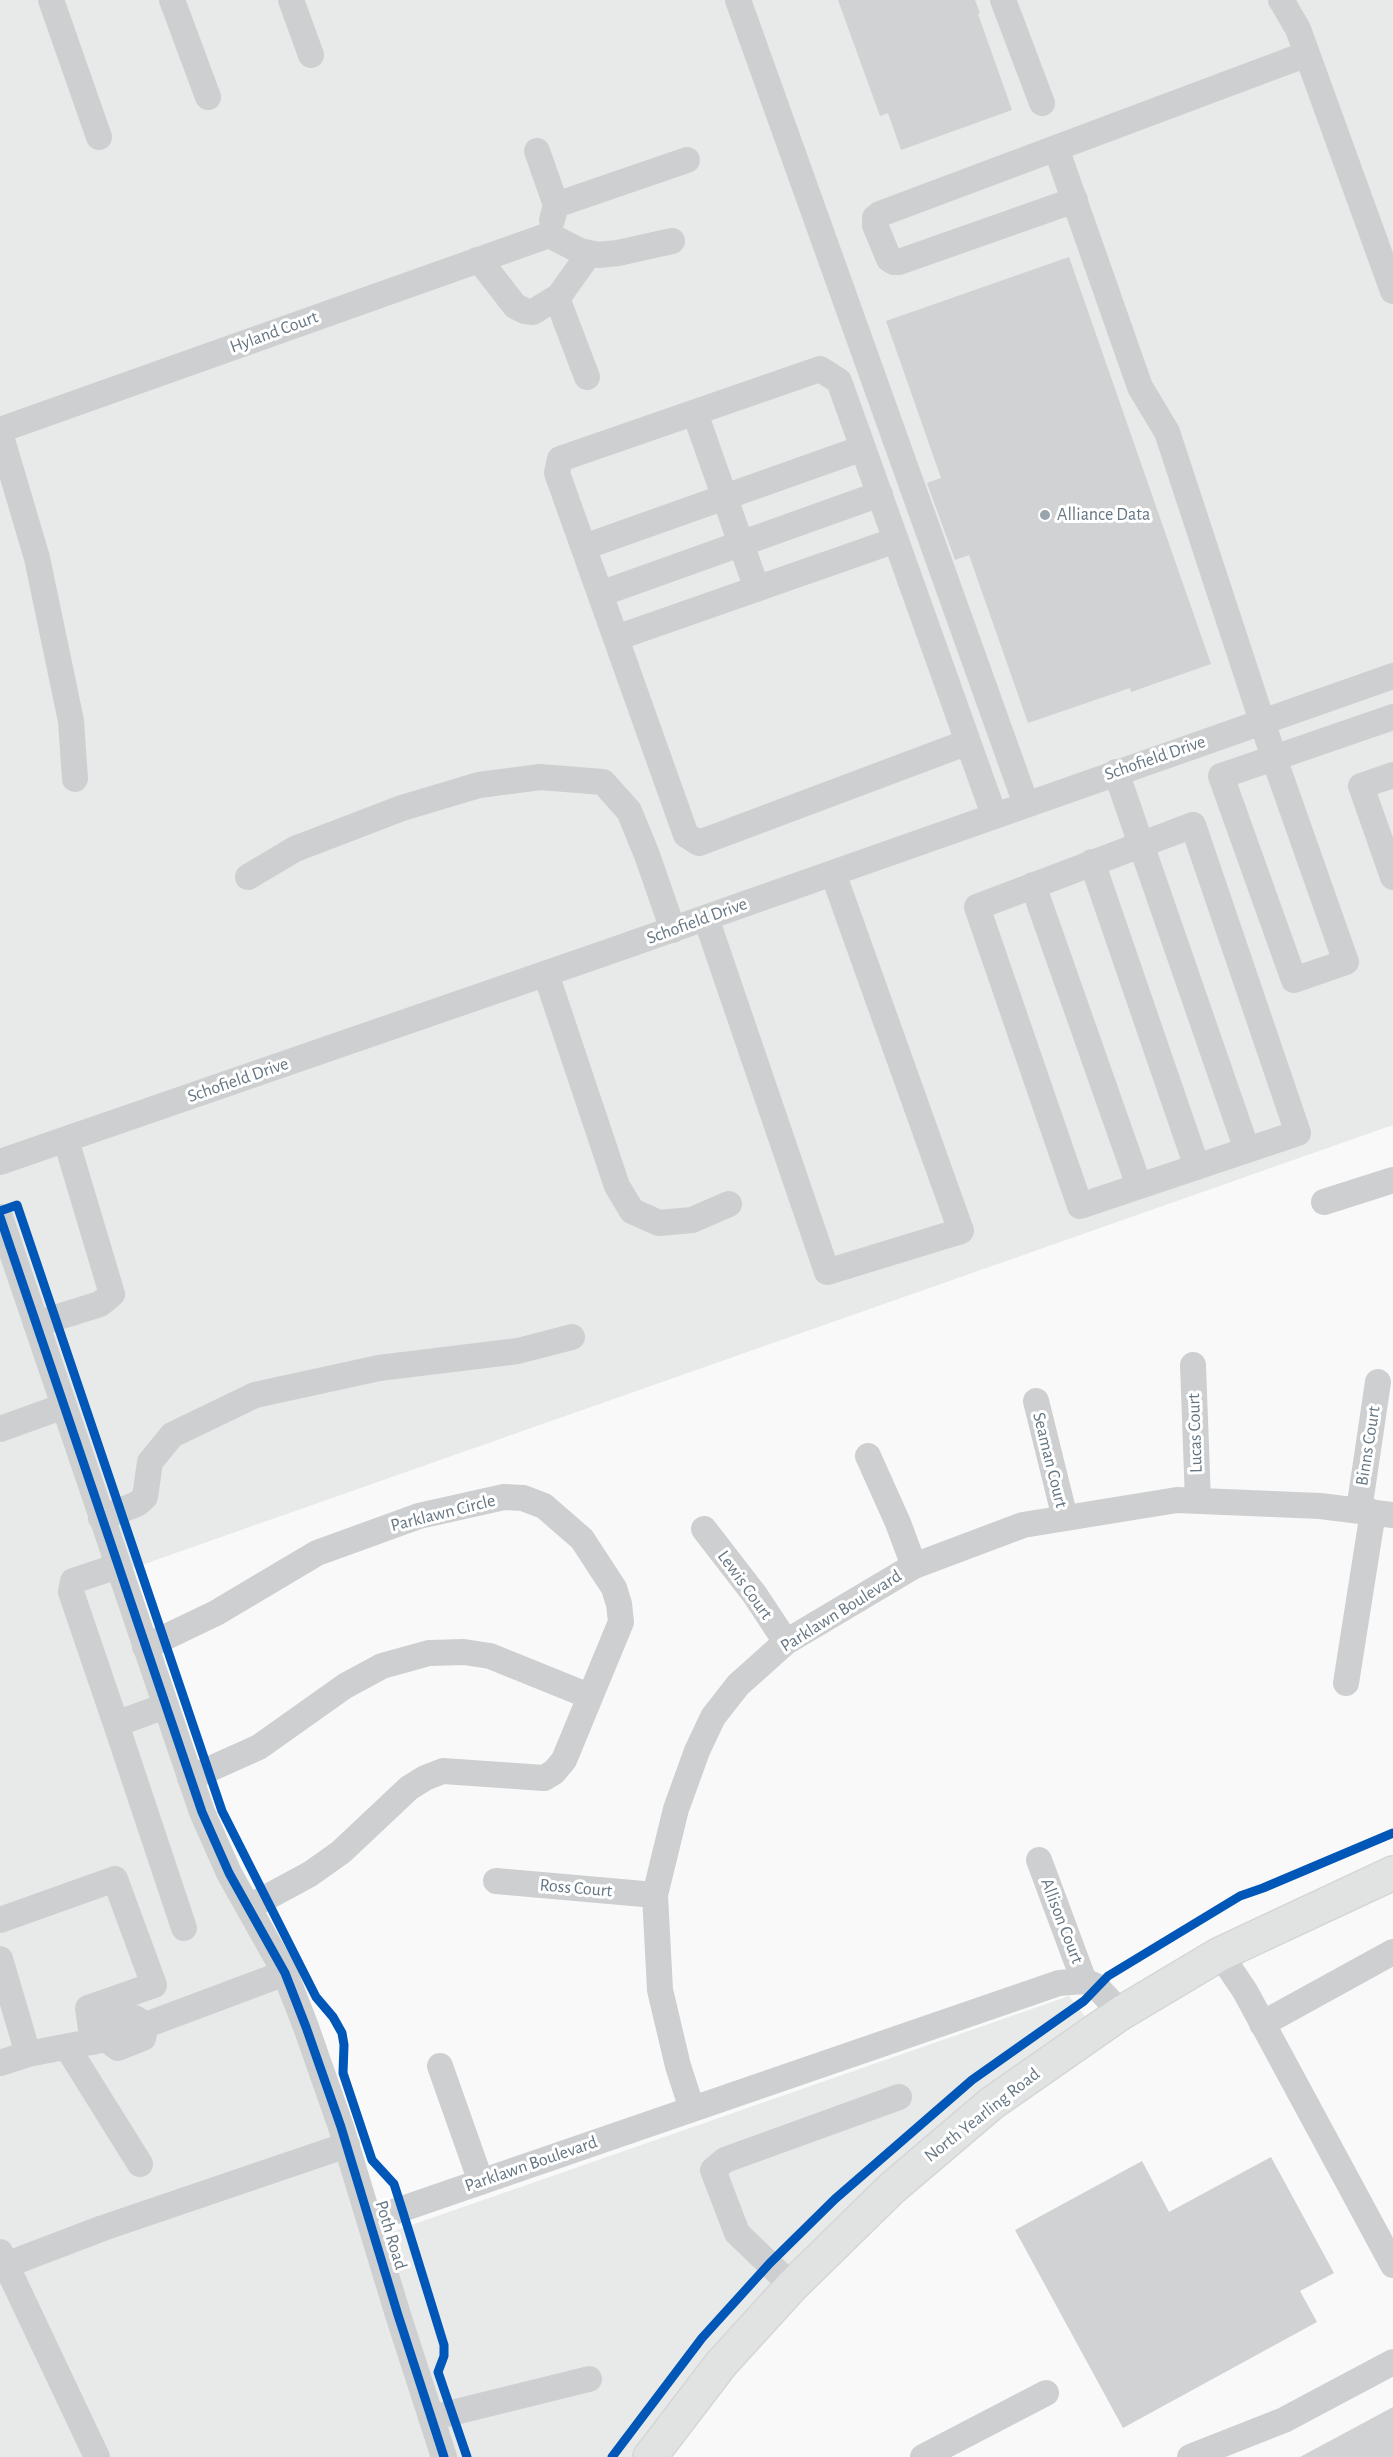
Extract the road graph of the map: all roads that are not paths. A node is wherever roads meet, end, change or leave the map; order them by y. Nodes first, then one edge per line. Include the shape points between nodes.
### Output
1 (51, 0) edge
2 (172, 0) edge
3 (291, 0) edge
4 (738, 0) edge
5 (1003, 0) edge
6 (1281, 0) edge
7 (1307, 54) junction
8 (311, 56) dead end
9 (208, 97) dead end
10 (1042, 103) dead end
11 (99, 137) dead end
12 (1056, 148) junction
13 (537, 151) dead end
14 (687, 160) dead end
15 (1075, 200) junction
16 (556, 205) junction
17 (549, 235) junction
18 (672, 241) dead end
19 (590, 254) junction
20 (477, 260) junction
21 (1393, 291) edge
22 (557, 298) junction
23 (587, 377) dead end
24 (694, 412) junction
25 (0, 431) edge
26 (863, 448) junction
27 (880, 494) junction
28 (725, 497) junction
29 (896, 540) junction
30 (742, 543) junction
31 (584, 547) junction
32 (757, 589) junction
33 (600, 594) junction
34 (616, 638) junction
35 (1393, 675) edge
36 (1393, 717) edge
37 (1262, 721) junction
38 (968, 742) junction
39 (1274, 758) junction
40 (1116, 772) junction
41 (1393, 775) edge
42 (75, 779) dead end
43 (1026, 804) junction
44 (994, 815) junction
45 (1387, 842) edge
46 (1141, 843) junction
47 (1092, 862) junction
48 (833, 873) junction
49 (248, 877) dead end
50 (1393, 877) edge
51 (1033, 885) junction
52 (706, 918) junction
53 (672, 930) junction
54 (546, 974) junction
55 (66, 1140) junction
56 (1247, 1150) junction
57 (0, 1162) edge
58 (1197, 1167) junction
59 (1393, 1179) edge
60 (1139, 1186) junction
61 (1324, 1202) dead end
62 (729, 1204) dead end
63 (0, 1217) edge
64 (36, 1324) junction
65 (572, 1337) dead end
66 (1193, 1365) dead end
67 (1378, 1382) dead end
68 (1036, 1401) dead end
69 (64, 1406) junction
70 (0, 1429) edge
71 (868, 1456) dead end
72 (1198, 1501) junction
73 (1375, 1513) edge
74 (102, 1518) junction
75 (1065, 1518) junction
76 (704, 1529) dead end
77 (118, 1566) junction
78 (914, 1566) junction
79 (786, 1642) junction
80 (145, 1647) junction
81 (1346, 1683) dead end
82 (589, 1696) junction
83 (165, 1706) junction
84 (116, 1724) junction
85 (190, 1778) junction
86 (1039, 1860) dead end
87 (1393, 1873) edge
88 (496, 1881) dead end
89 (655, 1895) junction
90 (249, 1906) junction
91 (0, 1920) edge
92 (184, 1928) dead end
93 (1393, 1952) edge
94 (1220, 1954) junction
95 (0, 1959) edge
96 (285, 1973) junction
97 (1084, 1981) junction
98 (1121, 2013) junction
99 (1262, 2024) junction
100 (99, 2041) junction
101 (67, 2047) junction
102 (28, 2054) junction
103 (0, 2063) edge
104 (440, 2066) dead end
105 (899, 2097) dead end
106 (692, 2109) junction
107 (347, 2145) junction
108 (140, 2164) dead end
109 (481, 2182) junction
110 (370, 2220) junction
111 (3, 2258) edge
112 (1393, 2265) edge
113 (792, 2286) junction
114 (1393, 2362) edge
115 (589, 2379) dead end
116 (1046, 2393) dead end
117 (431, 2418) junction
118 (655, 2455) edge
119 (97, 2457) edge
120 (444, 2457) edge
121 (922, 2457) edge
122 (1190, 2457) edge

1 - 11 street
2 - 9 street
3 - 8 street
4 - 43 street
5 - 10 street
6 - 7 street
7 - 12 street
7 - 21 street
12 - 15 street
12 - 15 street via 880,214 874,225 889,259 899,262
13 - 16 street
14 - 16 street
15 - 37 street via 1140,387 1167,432
16 - 17 street
17 - 19 street
17 - 20 street, Hyland Court
18 - 19 street via 618,253
19 - 22 street
20 - 22 street via 515,306 525,311 543,308
20 - 25 street, Hyland Court
22 - 23 street
24 - 26 street via 820,369 839,381
24 - 28 street
24 - 31 street via 560,459 557,473
25 - 42 street via 37,558 71,721
26 - 27 street
26 - 28 street
27 - 29 street
27 - 30 street
28 - 30 street
28 - 31 street
29 - 32 street
29 - 38 street
30 - 32 street
30 - 33 street
31 - 33 street
32 - 34 street
33 - 34 street
34 - 38 street via 686,836 699,843
35 - 37 street, Schofield Drive
36 - 39 street
37 - 39 street
37 - 40 street, Schofield Drive
38 - 44 street
39 - 39 street via 1346,963 1294,980 1221,776
40 - 43 street, Schofield Drive
40 - 46 street
41 - 45 street via 1361,786
43 - 44 street, Schofield Drive
44 - 48 street, Schofield Drive
45 - 50 street
46 - 47 street
46 - 56 street
46 - 56 street via 1193,825 1197,836 1298,1133
47 - 51 street
47 - 58 street
48 - 52 street, Schofield Drive
48 - 52 street via 961,1231 827,1272
49 - 53 street via 295,849 402,808 479,785 540,777 603,782 629,811
51 - 60 street
51 - 60 street via 977,907 1080,1206
52 - 53 street, Schofield Drive
53 - 54 street, Schofield Drive
54 - 55 street, Schofield Drive
54 - 62 street via 617,1186 632,1211 670,1222 692,1220
55 - 57 street, Schofield Drive
55 - 64 street via 112,1294 100,1304
56 - 58 street
58 - 60 street
59 - 61 street
63 - 64 street, Poth Road
64 - 69 street, Poth Road
65 - 74 street via 518,1351 379,1368 255,1395 171,1435 150,1462 145,1497
66 - 72 street, Lucas Court
67 - 73 street, Binns Court
68 - 75 street, Seaman Court
69 - 70 street
69 - 74 street, Poth Road
71 - 78 street
72 - 73 street, Parklawn Boulevard via 1320,1506
72 - 75 street, Parklawn Boulevard via 1177,1500
73 - 81 street, Binns Court
74 - 77 street, Poth Road
75 - 78 street, Parklawn Boulevard via 1023,1525
76 - 79 street, Lewis Court
77 - 80 street, Poth Road
77 - 84 street via 73,1581 71,1592
78 - 79 street, Parklawn Boulevard
79 - 89 street, Parklawn Boulevard via 738,1685 713,1717 676,1809
80 - 82 street, Parklawn Circle via 216,1613 317,1552 419,1516 504,1497 524,1498 544,1506 582,1539 614,1588 621,1622
80 - 83 street, Poth Road
82 - 85 street via 490,1656 429,1653 382,1666 345,1686 259,1747
82 - 90 street, Parklawn Circle via 564,1760 554,1772 544,1778 443,1771 425,1778 409,1788 341,1852 310,1874
83 - 84 street
83 - 85 street, Poth Road
84 - 92 street
85 - 90 street, Poth Road via 216,1846
86 - 97 street, Allison Court
87 - 94 main road, North Yearling Road
88 - 89 street, Ross Court
89 - 106 street, Parklawn Boulevard via 660,1990
90 - 96 street, Poth Road
91 - 100 street via 115,1879 154,1985 88,2008
93 - 99 street
94 - 98 main road, North Yearling Road
94 - 99 street
95 - 102 street
96 - 100 street via 146,2025 135,2018 111,2026
96 - 107 street, Poth Road
97 - 98 street via 1096,1986
97 - 106 street, Parklawn Boulevard via 1059,1983
98 - 113 main road, North Yearling Road via 962,2127 848,2229
99 - 112 street
100 - 101 street
101 - 102 street
101 - 108 street
102 - 103 street
104 - 109 street
105 - 113 street via 725,2160 713,2170 737,2233
106 - 109 street, Parklawn Boulevard
107 - 110 street, Poth Road
107 - 111 street
109 - 110 street, Parklawn Boulevard
110 - 117 street, Poth Road
111 - 119 street
113 - 118 main road, North Yearling Road via 721,2364
114 - 122 street via 1284,2420
115 - 117 street
116 - 121 street
117 - 120 street, Poth Road

